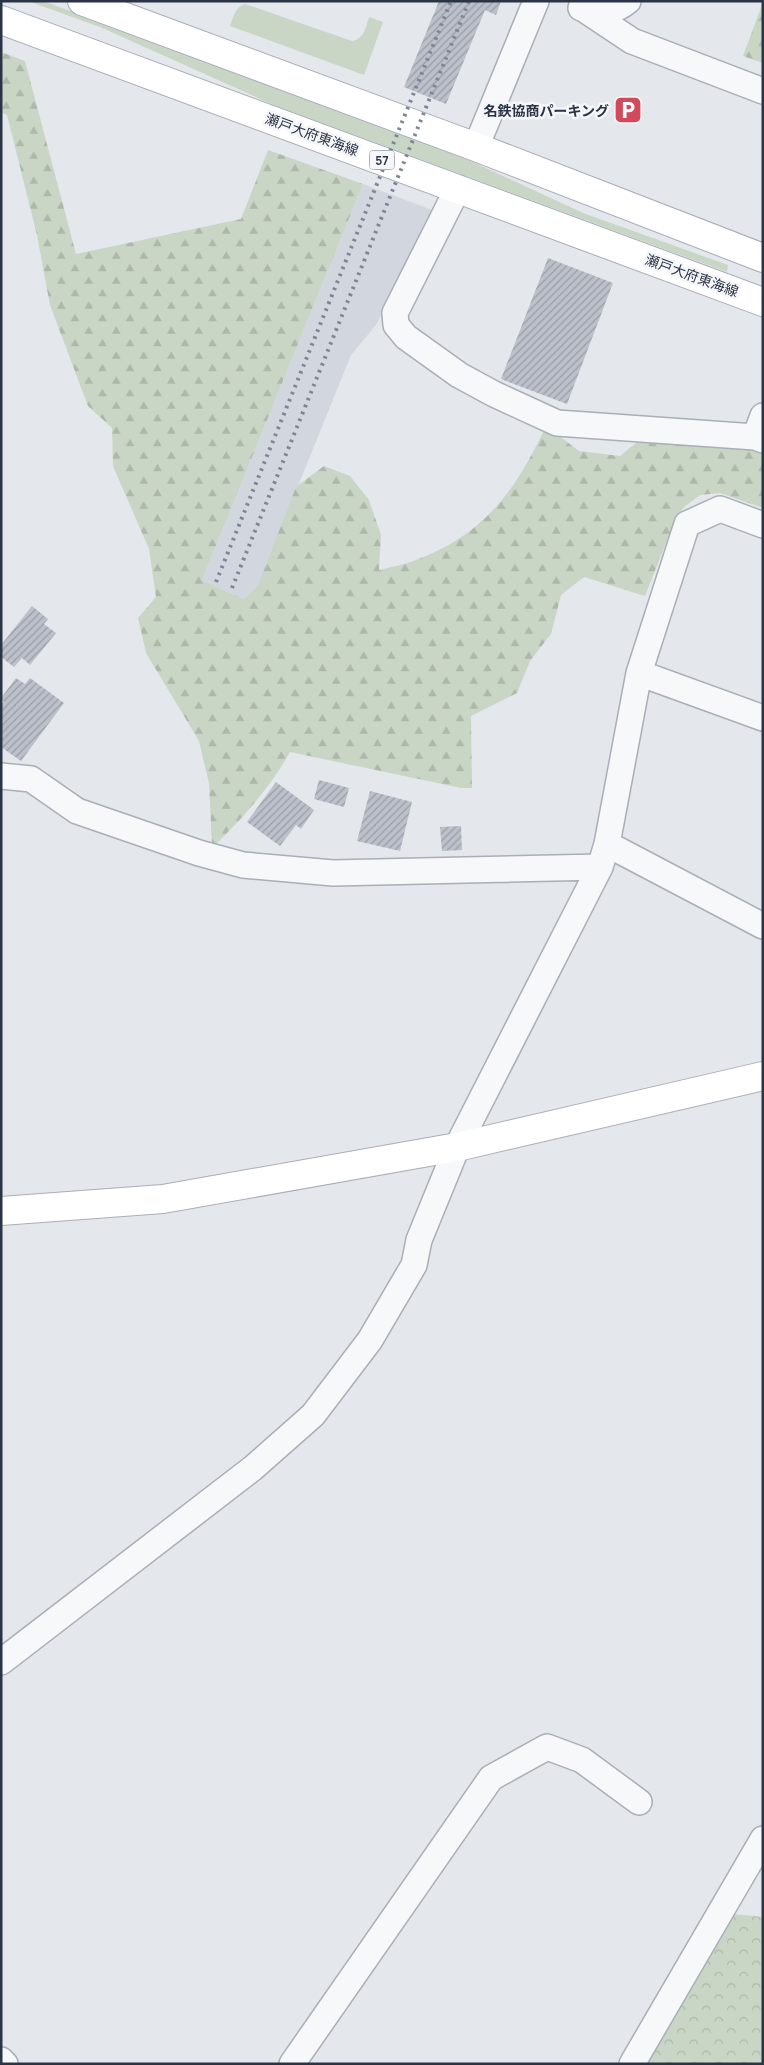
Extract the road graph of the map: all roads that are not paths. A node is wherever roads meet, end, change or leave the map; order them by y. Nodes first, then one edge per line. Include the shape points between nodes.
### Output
1 (82, 1) edge
2 (536, 1) edge
3 (628, 1) edge
4 (577, 5) edge
5 (1, 20) edge
6 (763, 91) edge
7 (476, 147) junction
8 (458, 188) junction
9 (763, 258) edge
10 (763, 302) edge
11 (760, 431) edge
12 (763, 525) edge
13 (640, 673) junction
14 (763, 718) edge
15 (1, 776) edge
16 (604, 855) junction
17 (763, 926) edge
18 (763, 1076) edge
19 (458, 1147) junction
20 (1, 1211) edge
21 (1, 1662) edge
22 (639, 1802) dead end
23 (763, 1839) edge
24 (1, 2060) edge
25 (5, 2064) edge
26 (292, 2064) edge
27 (632, 2064) edge

1 - 7 main road
2 - 7 street
3 - 4 street via 612,10 598,12
4 - 6 street via 632,41
5 - 8 main road, 瀬戸大府東海線 / 57
7 - 9 main road
8 - 10 main road, 瀬戸大府東海線 / 57
8 - 11 street via 396,313 396,325 406,337 459,375 557,423
12 - 13 street via 720,509 687,524
13 - 14 street
13 - 16 street
15 - 16 street via 31,779 77,812 242,865 333,873
16 - 17 street
16 - 19 street
18 - 19 main road
19 - 20 main road via 163,1199
19 - 21 street via 419,1240 414,1265 370,1340 313,1415 253,1468
22 - 26 street via 582,1760 547,1747 491,1778
23 - 27 street
24 - 25 street

